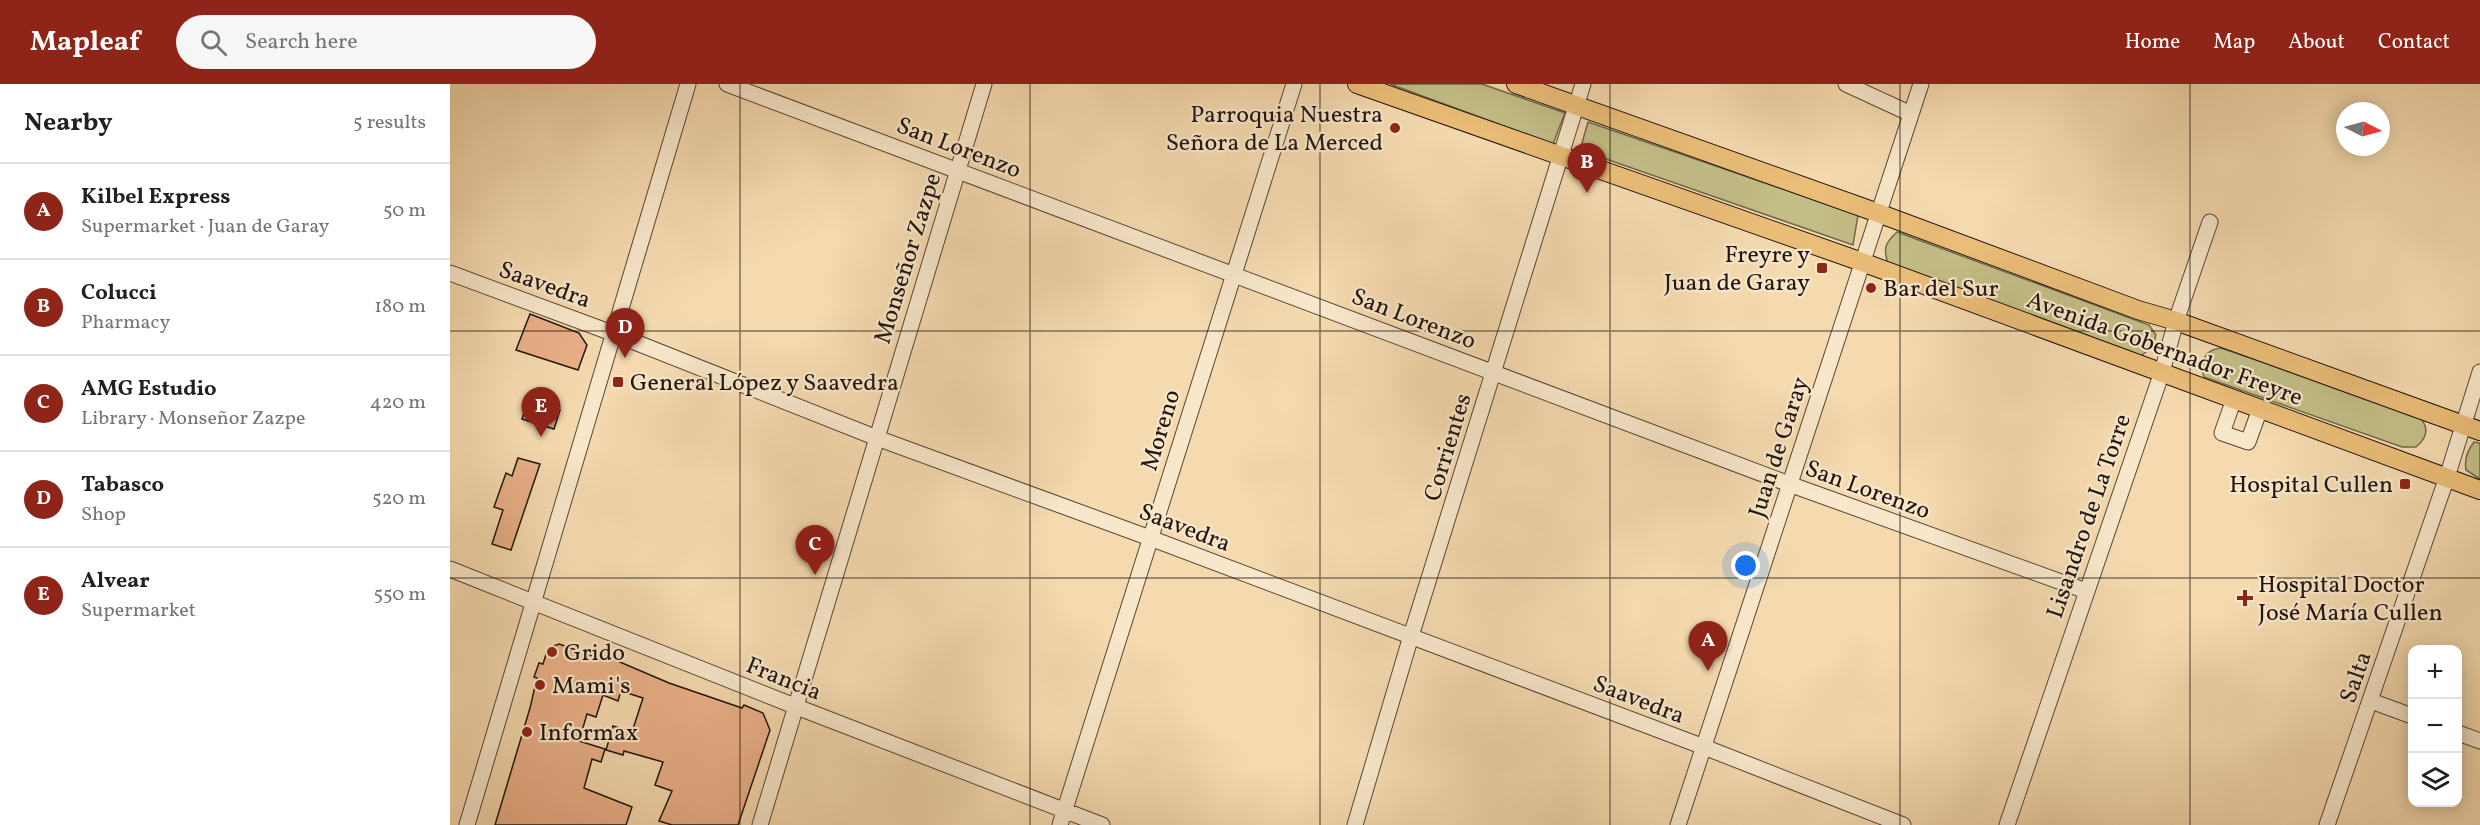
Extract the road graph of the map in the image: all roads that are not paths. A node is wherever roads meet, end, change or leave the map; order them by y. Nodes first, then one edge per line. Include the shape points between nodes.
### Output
1 (688, 84) edge
2 (727, 84) edge
3 (984, 84) edge
4 (1294, 84) edge
5 (1357, 84) edge
6 (1516, 84) edge
7 (1584, 84) edge
8 (1846, 84) edge
9 (1921, 84) edge
10 (1577, 105) junction
11 (1911, 114) junction
12 (1562, 157) junction
13 (957, 171) junction
14 (1878, 213) junction
15 (2210, 222) dead end
16 (1862, 262) junction
17 (450, 273) edge
18 (1233, 273) junction
19 (2176, 321) junction
20 (612, 333) junction
21 (1494, 372) junction
22 (2162, 372) junction
23 (2480, 372) edge
24 (2235, 399) junction
25 (2260, 409) junction
26 (2471, 428) edge
27 (877, 438) junction
28 (2447, 477) junction
29 (1789, 484) junction
30 (2480, 490) edge
31 (1150, 538) junction
32 (450, 569) edge
33 (2086, 591) junction
34 (533, 601) junction
35 (1411, 636) junction
36 (2371, 701) junction
37 (797, 707) junction
38 (2408, 715) edge
39 (2462, 735) edge
40 (2480, 741) edge
41 (1704, 747) junction
42 (1062, 818) edge
43 (467, 825) edge
44 (760, 825) edge
45 (1102, 825) edge
46 (1355, 825) edge
47 (1678, 825) edge
48 (1903, 825) edge
49 (2007, 825) edge
50 (2327, 825) edge

1 - 20 street
2 - 13 street, San Lorenzo
3 - 13 street, Monseñor Zazpe
4 - 18 street, Moreno
5 - 12 main road, Avenida Gobernador Freyre
6 - 10 main road, Avenida Gobernador Freyre
7 - 10 street, Corrientes
8 - 11 street
9 - 11 street, Juan de Garay
10 - 12 street, Corrientes
10 - 14 main road, Avenida Gobernador Freyre
11 - 14 street, Juan de Garay
12 - 16 main road, Avenida Gobernador Freyre
12 - 21 street, Corrientes
13 - 18 street, San Lorenzo
13 - 27 street, Monseñor Zazpe
14 - 16 street, Juan de Garay
14 - 19 main road, Avenida Gobernador Freyre
15 - 19 street, Lisandro de La Torre
16 - 22 main road, Avenida Gobernador Freyre
16 - 29 street, Juan de Garay
17 - 20 street, Saavedra
18 - 21 street, San Lorenzo
18 - 31 street, Moreno
19 - 22 street, Lisandro de La Torre
19 - 26 main road, Avenida Gobernador Freyre
20 - 27 street, Saavedra
20 - 34 street
21 - 29 street, San Lorenzo
21 - 35 street, Corrientes
22 - 24 main road, Avenida Gobernador Freyre
22 - 33 street, Lisandro de La Torre
23 - 26 street, Salta
24 - 25 main road, Avenida Gobernador Freyre
24 - 25 street via 2222,433 2248,442
25 - 28 main road, Avenida Gobernador Freyre
26 - 28 street, Salta
27 - 31 street, Saavedra
27 - 37 street, Monseñor Zazpe
28 - 30 main road, Avenida Gobernador Freyre
28 - 36 street, Salta
29 - 33 street, San Lorenzo
29 - 41 street, Juan de Garay
31 - 35 street, Saavedra
31 - 42 street, Moreno
32 - 34 street, Francia
33 - 49 street, Lisandro de La Torre
34 - 37 street, Francia
34 - 43 street
35 - 41 street, Saavedra
35 - 46 street, Corrientes
36 - 38 street
36 - 50 street, Salta
37 - 42 street, Francia
37 - 44 street, Monseñor Zazpe
39 - 40 street
41 - 47 street, Juan de Garay
41 - 48 street, Saavedra
42 - 45 street, Francia

